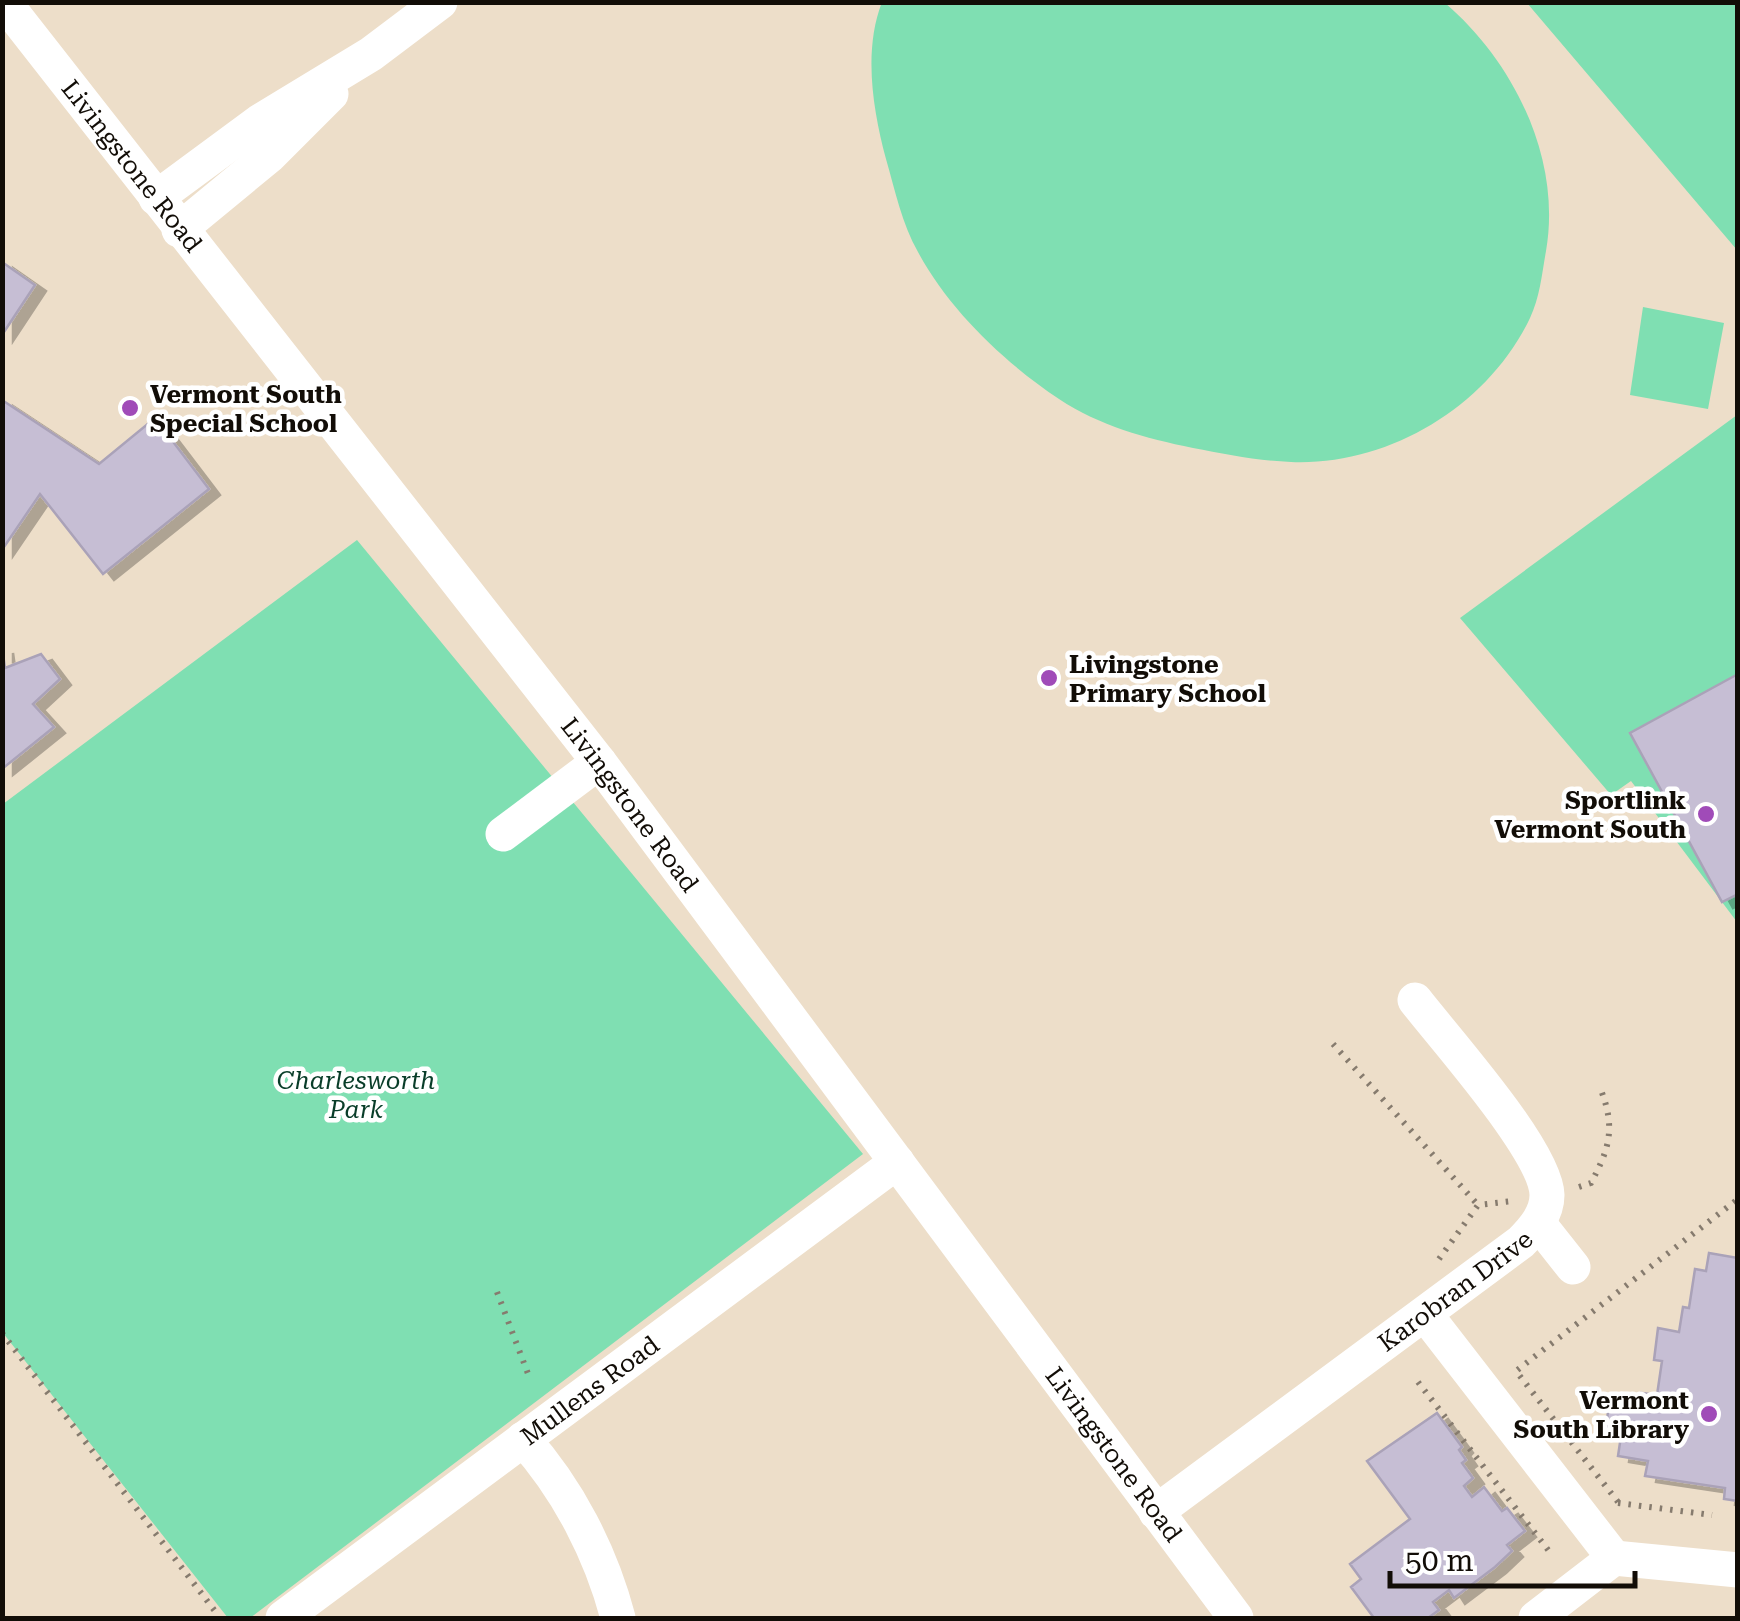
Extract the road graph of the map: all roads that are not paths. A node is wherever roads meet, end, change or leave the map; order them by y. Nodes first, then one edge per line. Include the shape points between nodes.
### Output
1 (4, 2) edge
2 (440, 2) edge
3 (371, 54) junction
4 (156, 198) junction
5 (180, 230) junction
6 (599, 762) junction
7 (503, 834) dead end
8 (1415, 1000) dead end
9 (896, 1162) junction
10 (1538, 1224) junction
11 (1573, 1267) dead end
12 (1425, 1314) junction
13 (523, 1439) junction
14 (1156, 1512) junction
15 (1614, 1558) junction
16 (1738, 1570) edge
17 (283, 1618) edge
18 (618, 1618) edge
19 (1236, 1618) edge
20 (1536, 1618) edge

1 - 4 street, Livingstone Road
2 - 3 street
3 - 4 street via 258,122
3 - 5 street via 270,155
4 - 5 street, Livingstone Road
5 - 6 street, Livingstone Road
6 - 7 street
6 - 9 street, Livingstone Road
8 - 10 street, Karobran Drive via 1542,1172 1548,1197
9 - 13 street, Mullens Road
9 - 14 street, Livingstone Road
10 - 11 street
10 - 12 street, Karobran Drive
12 - 14 street, Karobran Drive
12 - 15 street
13 - 17 street, Mullens Road
13 - 18 street via 576,1517 608,1579
14 - 19 street, Livingstone Road
15 - 16 street
15 - 20 street

